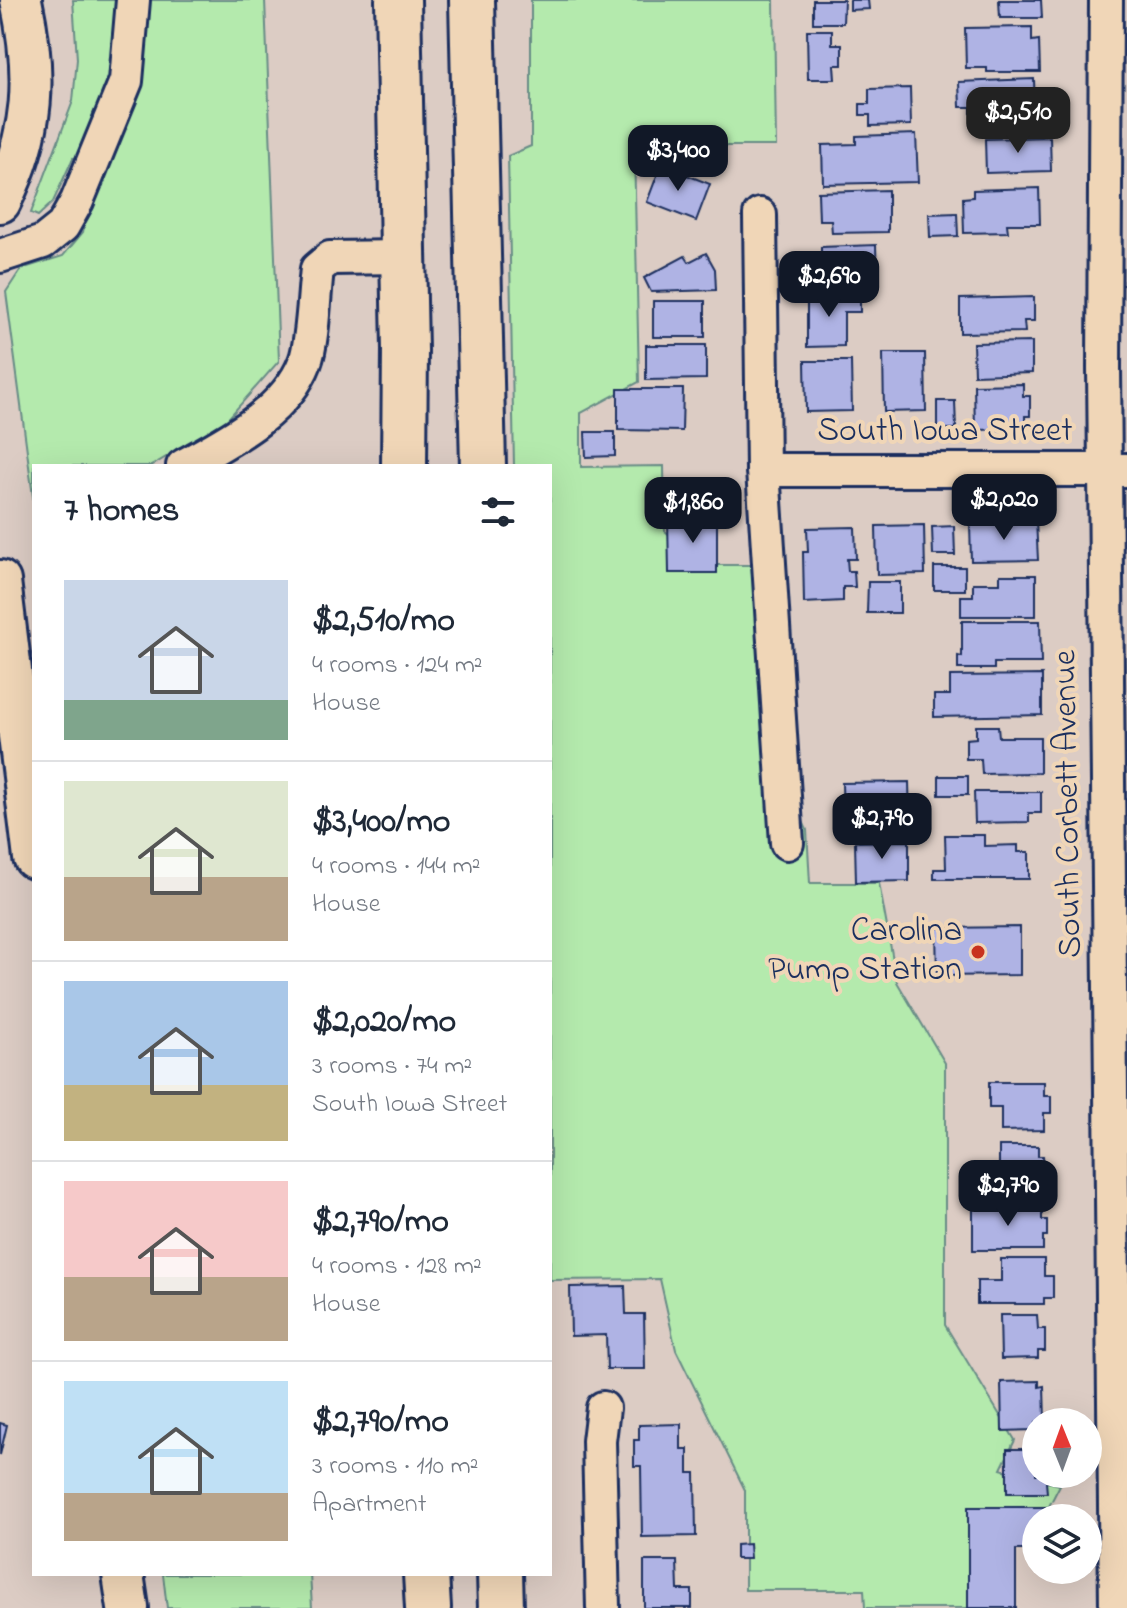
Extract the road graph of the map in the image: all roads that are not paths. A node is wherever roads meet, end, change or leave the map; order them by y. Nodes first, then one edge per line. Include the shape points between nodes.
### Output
1 (133, 0) edge
2 (398, 0) edge
3 (472, 0) edge
4 (1106, 0) edge
5 (24, 15) edge
6 (0, 202) edge
7 (760, 215) dead end
8 (0, 256) edge
9 (403, 257) junction
10 (186, 464) edge
11 (404, 464) edge
12 (483, 464) edge
13 (763, 470) junction
14 (1116, 470) edge
15 (0, 581) edge
16 (32, 840) edge
17 (787, 843) dead end
18 (1118, 1031) edge
19 (1121, 1374) edge
20 (603, 1408) dead end
21 (123, 1576) edge
22 (426, 1576) edge
23 (500, 1576) edge
24 (128, 1608) edge
25 (428, 1608) edge
26 (501, 1608) edge
27 (603, 1608) edge
28 (1116, 1608) edge

1 - 8 street via 126,81 77,201 63,226 43,242
2 - 9 highway
3 - 12 highway
4 - 14 street, South Corbett Avenue
5 - 6 main road via 31,107 18,161
7 - 13 street
9 - 10 street via 330,258 317,269 306,360 292,387 272,409
9 - 11 highway
13 - 14 street, South Iowa Street
13 - 17 street
14 - 18 street, South Corbett Avenue
15 - 16 main road
18 - 19 street, South Corbett Avenue
19 - 28 street, South Corbett Avenue
20 - 27 street
21 - 24 main road
22 - 25 highway
23 - 26 highway

